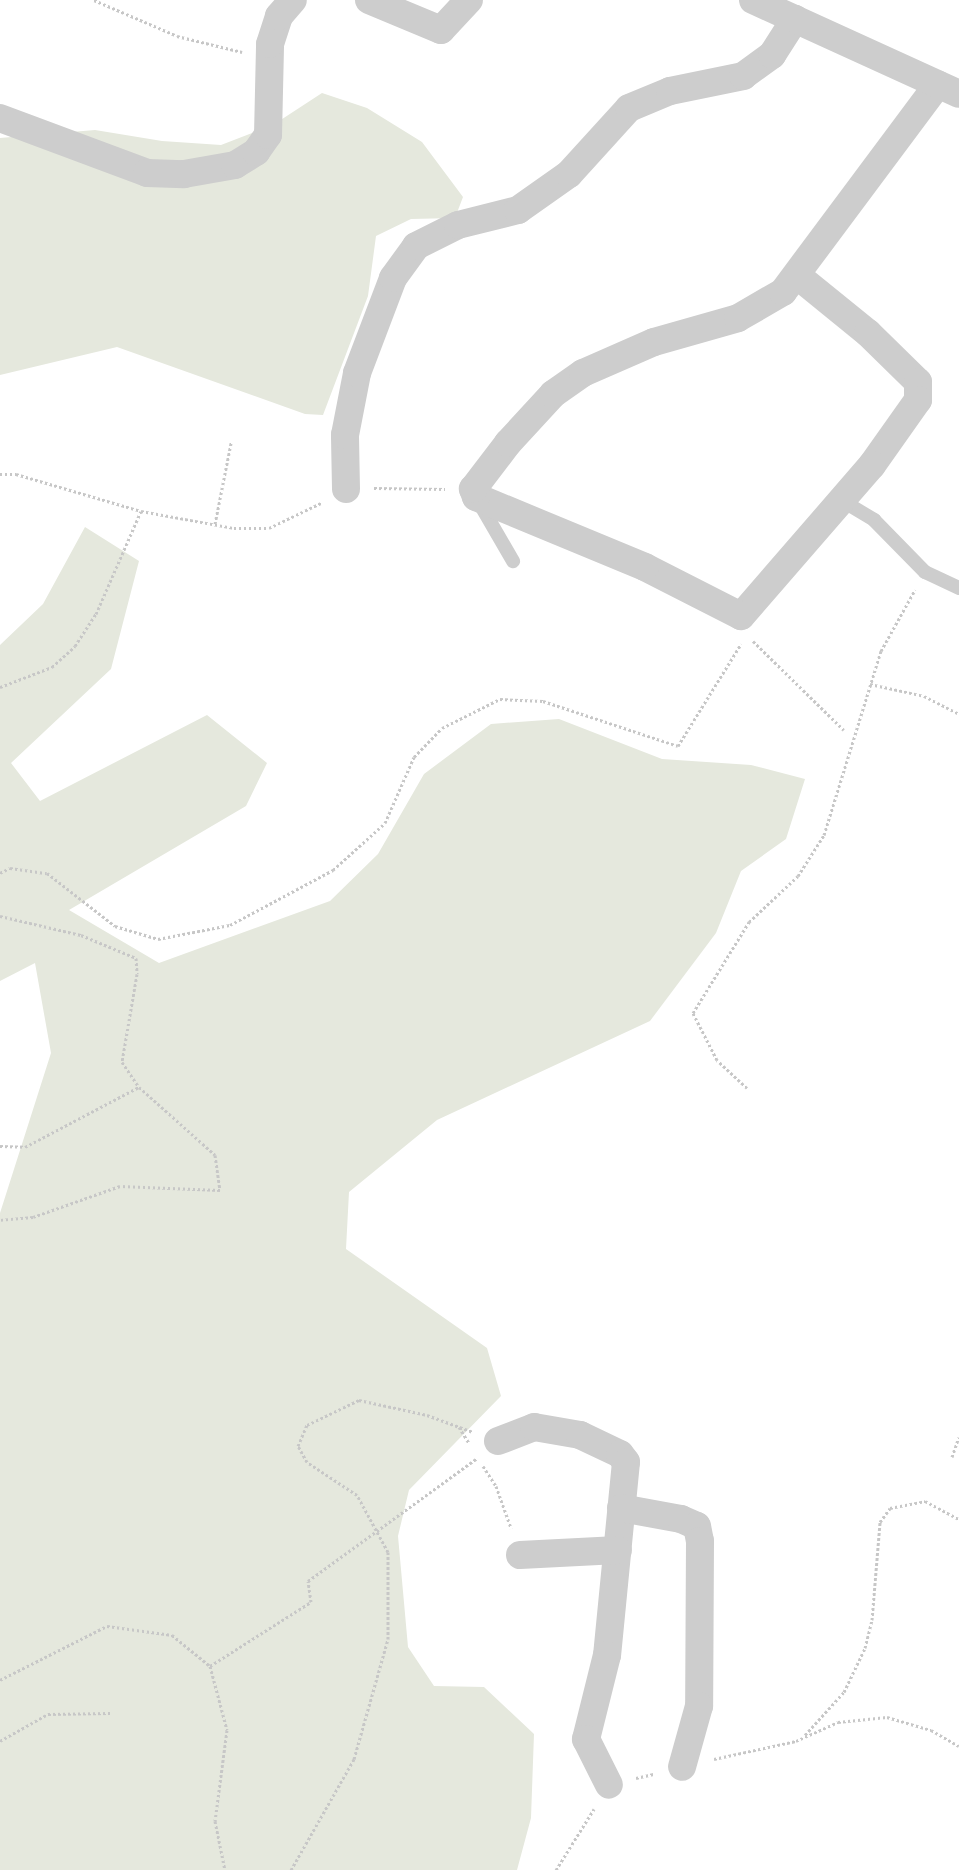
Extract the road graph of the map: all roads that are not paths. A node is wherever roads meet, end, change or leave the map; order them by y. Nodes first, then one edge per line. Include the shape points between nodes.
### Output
1 (293, 0) edge
2 (369, 0) edge
3 (469, 0) edge
4 (753, 0) edge
5 (795, 19) junction
6 (948, 89) edge
7 (0, 118) edge
8 (798, 277) junction
9 (346, 489) road end
10 (474, 493) junction
11 (841, 500) junction
12 (513, 561) dead end
13 (959, 588) edge
14 (488, 1449) road end
15 (622, 1508) junction
16 (618, 1550) junction
17 (520, 1555) road end
18 (682, 1767) road end
19 (609, 1785) road end

1 - 7 street via 279,16 271,59 268,135 256,152 235,165 184,174 147,173
2 - 3 street via 441,30
4 - 5 street
5 - 6 street
5 - 9 street via 772,54 743,76 670,91 629,108 570,174 518,210 458,225 416,246 393,278 357,373 345,435
6 - 8 street
8 - 10 street via 784,292 738,318 654,342 583,373 552,394
8 - 11 street via 868,333 918,382 918,400
10 - 11 street via 645,567 741,616
10 - 12 lane
11 - 13 lane via 874,520 925,572
14 - 15 street via 534,1427 580,1435 620,1454 626,1462
15 - 16 street
15 - 18 street via 681,1519 696,1526 700,1541 699,1706
16 - 17 street
16 - 19 street via 607,1655 591,1704 586,1739

